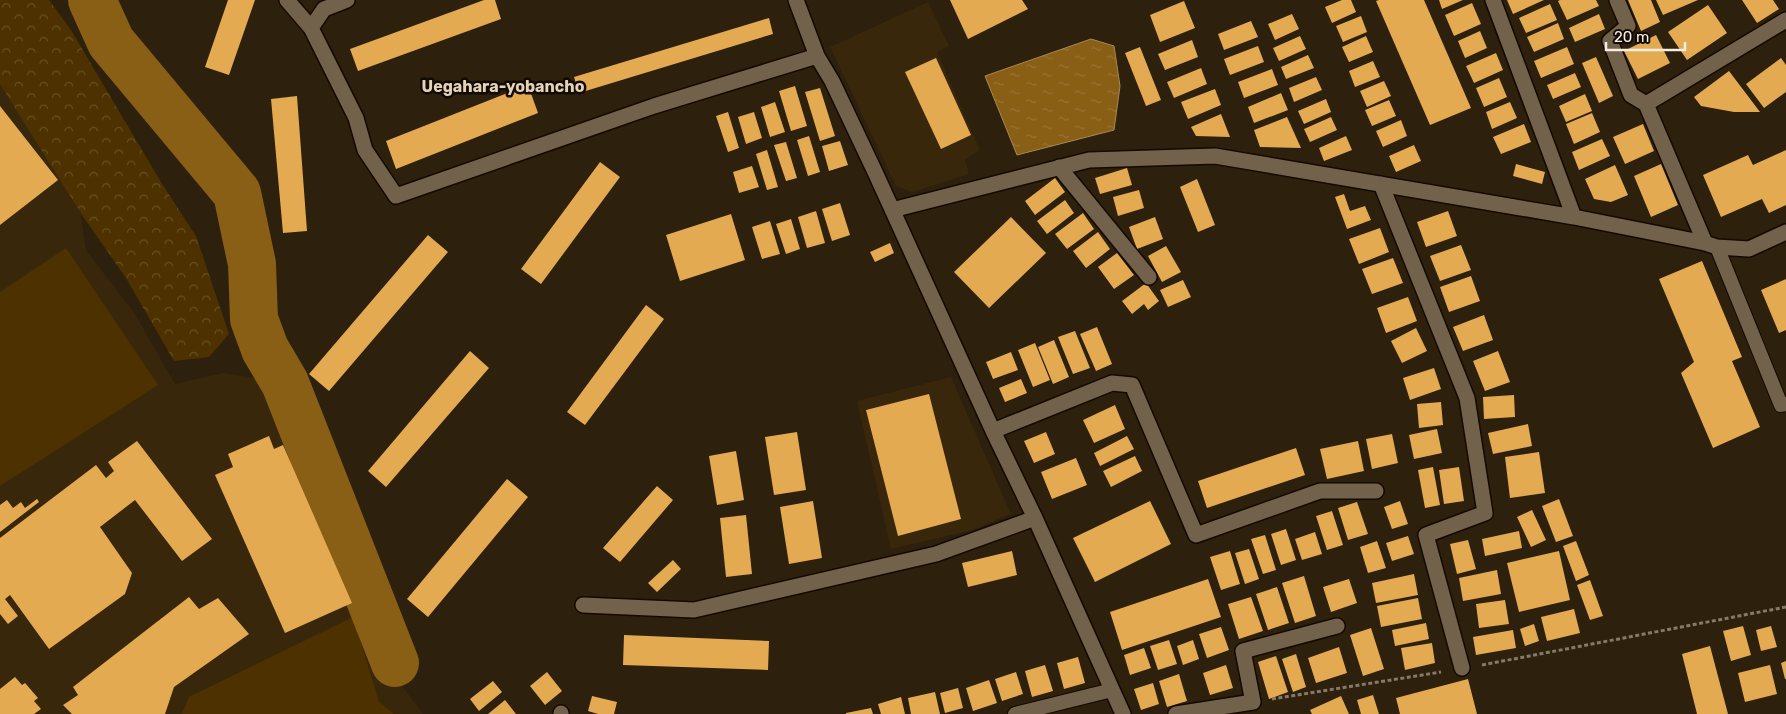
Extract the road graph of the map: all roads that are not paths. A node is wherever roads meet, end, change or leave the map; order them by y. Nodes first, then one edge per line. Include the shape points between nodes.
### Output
1 (287, 0) edge
2 (348, 0) edge
3 (796, 0) edge
4 (1493, 0) edge
5 (1617, 0) edge
6 (1786, 20) edge
7 (310, 28) junction
8 (817, 56) junction
9 (1646, 104) junction
10 (1059, 167) junction
11 (1380, 184) junction
12 (892, 210) junction
13 (1574, 217) junction
14 (1786, 232) edge
15 (1711, 245) junction
16 (1149, 277) dead end
17 (1786, 404) edge
18 (993, 431) junction
19 (1376, 491) dead end
20 (1035, 518) junction
21 (583, 605) dead end
22 (1337, 626) dead end
23 (1462, 668) road end
24 (1112, 690) junction
25 (1015, 714) edge
26 (1123, 714) edge
27 (1176, 714) edge

1 - 7 street
2 - 7 street via 324,9
3 - 8 street
4 - 13 street
5 - 9 street via 1628,26 1610,41 1631,95
6 - 9 street
7 - 8 street via 356,118 365,150 396,196 654,106
8 - 12 street via 832,81
9 - 15 street
10 - 11 street via 1089,160 1216,156
10 - 12 street
10 - 16 street
11 - 13 street
11 - 23 street via 1467,398 1485,512 1426,535
12 - 18 street
13 - 15 street
14 - 15 street via 1749,249
15 - 17 lane via 1780,405
18 - 19 street via 1112,383 1132,385 1196,535 1320,490
18 - 20 street
20 - 21 street via 936,554 694,610
20 - 24 street
22 - 27 street via 1243,651 1253,702
24 - 25 lane
24 - 26 street

